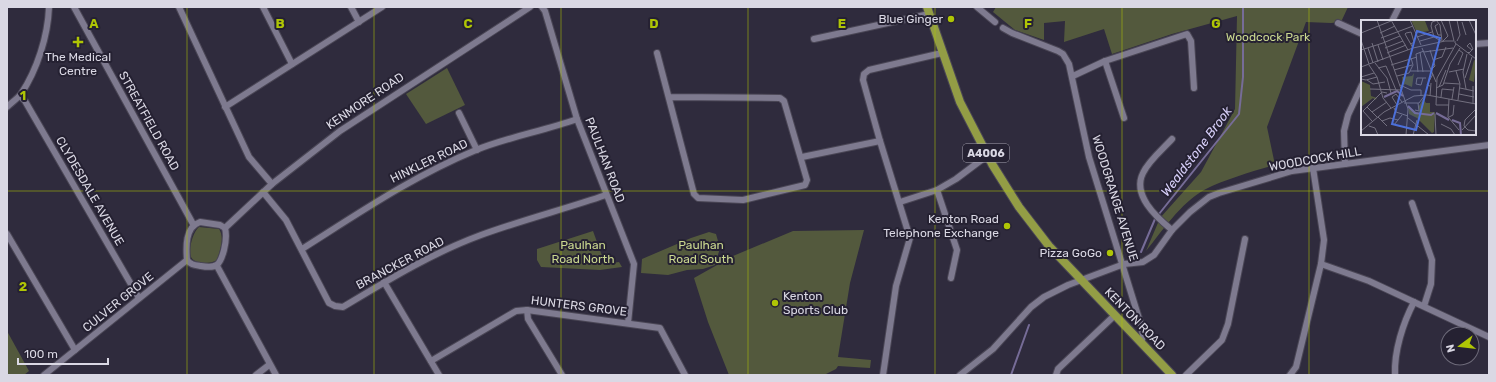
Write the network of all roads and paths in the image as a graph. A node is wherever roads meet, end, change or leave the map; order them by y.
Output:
1 (49, 7) edge
2 (74, 7) edge
3 (179, 7) edge
4 (263, 7) edge
5 (351, 7) edge
6 (382, 7) edge
7 (528, 7) edge
8 (542, 7) edge
9 (977, 7) edge
10 (1398, 7) edge
11 (928, 11) edge
12 (1392, 20) edge
13 (360, 22) junction
14 (995, 22) dead end
15 (1338, 23) dead end
16 (1004, 28) dead end
17 (1361, 34) edge
18 (814, 39) dead end
19 (1489, 43) edge
20 (1476, 44) edge
21 (657, 53) dead end
22 (942, 53) junction
23 (1105, 61) junction
24 (292, 64) junction
25 (1072, 76) junction
26 (1361, 87) edge
27 (1194, 88) dead end
28 (20, 96) junction
29 (669, 97) junction
30 (7, 107) edge
31 (225, 107) junction
32 (459, 113) dead end
33 (1124, 118) dead end
34 (577, 119) junction
35 (1172, 139) dead end
36 (880, 141) junction
37 (1489, 145) edge
38 (477, 150) junction
39 (988, 155) junction
40 (802, 158) junction
41 (1345, 164) junction
42 (1313, 168) junction
43 (272, 184) junction
44 (937, 190) junction
45 (263, 192) junction
46 (606, 195) junction
47 (900, 202) junction
48 (1412, 203) dead end
49 (193, 224) junction
50 (225, 228) junction
51 (1172, 230) junction
52 (7, 234) edge
53 (1245, 239) dead end
54 (302, 249) junction
55 (187, 260) junction
56 (1124, 264) junction
57 (1321, 264) junction
58 (217, 266) junction
59 (951, 278) dead end
60 (1080, 280) junction
61 (384, 282) junction
62 (139, 298) junction
63 (1414, 302) junction
64 (1424, 306) junction
65 (527, 310) junction
66 (1115, 315) junction
67 (628, 323) junction
68 (1489, 337) edge
69 (1141, 343) junction
70 (75, 350) junction
71 (431, 361) junction
72 (269, 365) junction
73 (44, 375) edge
74 (256, 375) edge
75 (276, 375) edge
76 (439, 375) edge
77 (562, 375) edge
78 (685, 375) edge
79 (883, 375) edge
80 (960, 375) edge
81 (1056, 375) edge
82 (1172, 375) edge
83 (1186, 375) edge
84 (1290, 375) edge
85 (1395, 375) edge

1 - 28 street
2 - 49 street, STREATFIELD ROAD
3 - 31 street
4 - 24 street
5 - 13 street
6 - 13 street
7 - 43 street, KENMORE ROAD
8 - 34 street, PAULHAN ROAD
9 - 14 street
10 - 12 street
11 - 18 street
11 - 22 main road, A4006
13 - 24 street
15 - 17 street
16 - 25 street, WOODGRANGE AVENUE
19 - 20 street
21 - 29 street
22 - 36 street
22 - 39 main road, A4006
23 - 25 street
23 - 27 street
23 - 33 street
24 - 31 street
25 - 56 street, WOODGRANGE AVENUE
26 - 41 street
28 - 30 street
28 - 62 street, CLYDESDALE AVENUE
29 - 40 street
29 - 40 street
31 - 43 street
32 - 38 street
34 - 38 street, HINKLER ROAD
34 - 46 street, PAULHAN ROAD
35 - 51 street
36 - 40 street
36 - 47 street
37 - 41 street, WOODCOCK HILL
38 - 54 street, HINKLER ROAD
39 - 44 street
39 - 60 main road, A4006
41 - 42 street, WOODCOCK HILL
42 - 51 street, WOODCOCK HILL
42 - 57 street
43 - 45 street, KENMORE ROAD
44 - 47 street
44 - 59 street
45 - 50 street, KENMORE ROAD
45 - 54 street, BRANCKER ROAD
46 - 61 street, BRANCKER ROAD
46 - 67 street, PAULHAN ROAD
47 - 79 street
48 - 64 street
49 - 50 street
49 - 55 street
50 - 58 street
51 - 56 street, WOODCOCK HILL
52 - 70 street
53 - 83 street
54 - 61 street, BRANCKER ROAD
55 - 58 street
55 - 62 street, CULVER GROVE
56 - 60 street, WOODCOCK HILL
56 - 69 street, WOODGRANGE AVENUE
57 - 63 street
57 - 84 street
58 - 72 street
60 - 66 main road, KENTON ROAD / A4006
60 - 80 street, WOODCOCK HILL
61 - 71 street
62 - 70 street, CULVER GROVE
63 - 64 street
63 - 85 street
64 - 68 street
65 - 67 street, HUNTERS GROVE
65 - 71 street, HUNTERS GROVE
65 - 77 street
66 - 69 main road, KENTON ROAD / A4006
66 - 81 street
67 - 78 street, HUNTERS GROVE
69 - 82 main road, KENTON ROAD / A4006
70 - 73 street, CULVER GROVE
71 - 76 street
72 - 74 street
72 - 75 street

